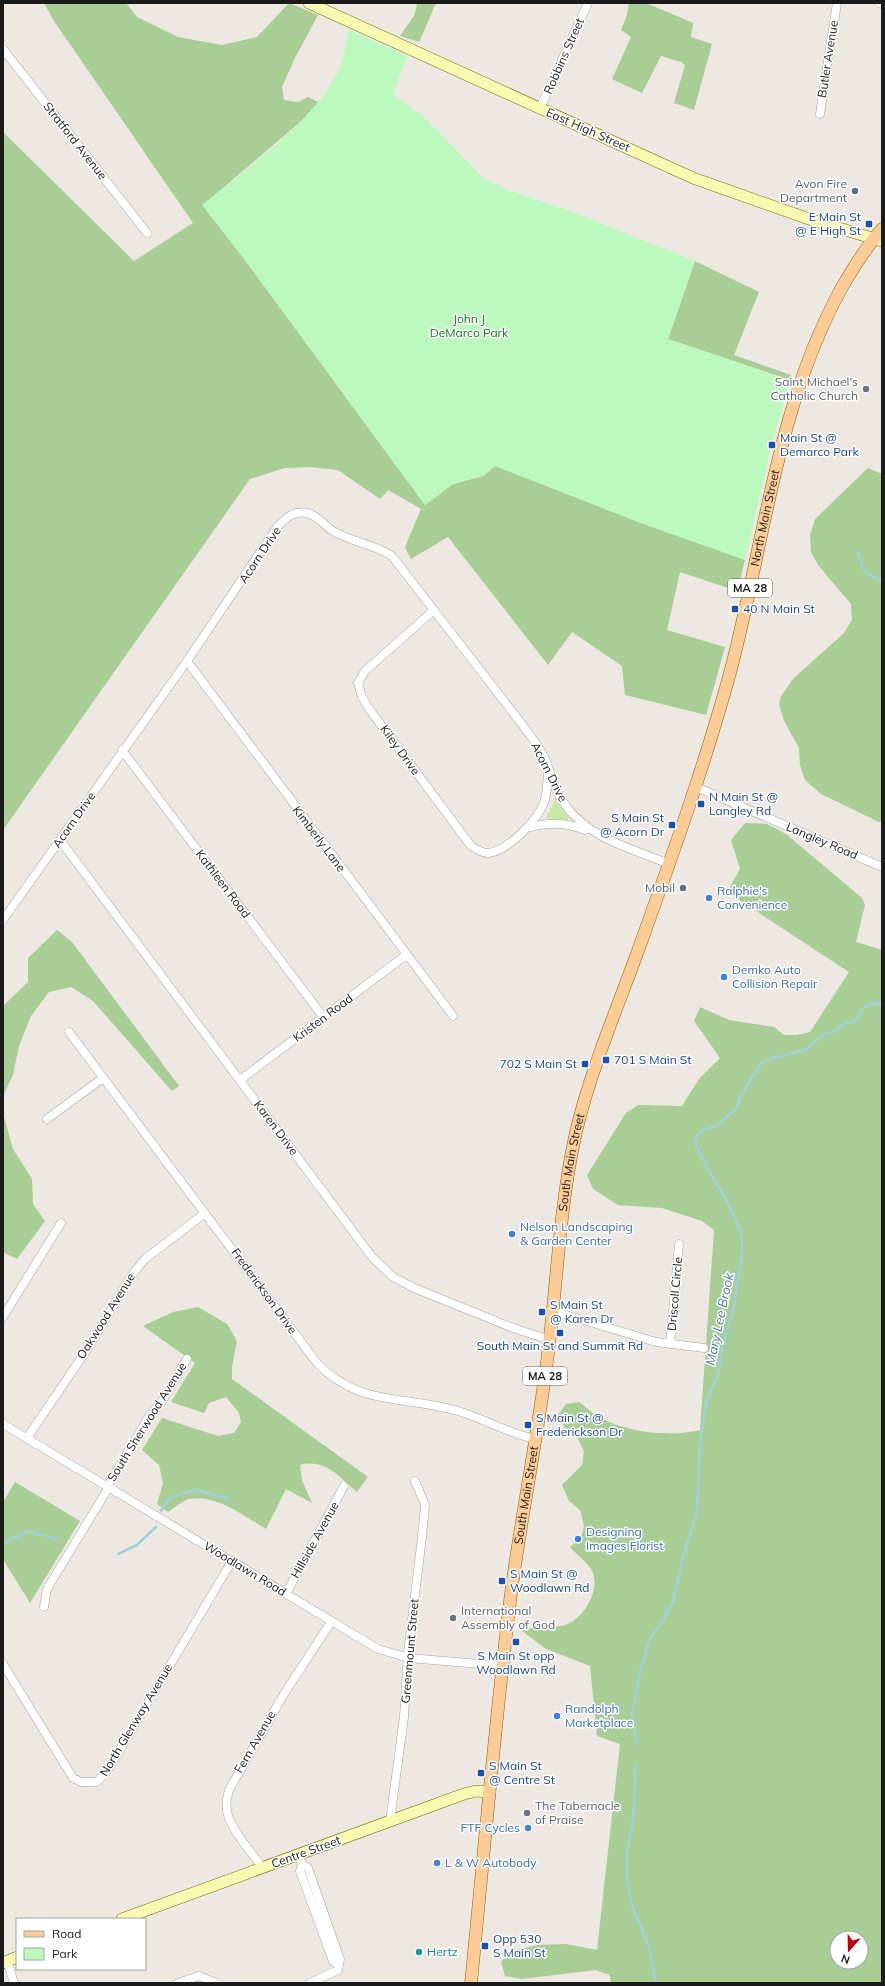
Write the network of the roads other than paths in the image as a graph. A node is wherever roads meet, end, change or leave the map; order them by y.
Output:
1 (309, 3) edge
2 (588, 3) edge
3 (837, 3) edge
4 (879, 3) edge
5 (882, 4) edge
6 (3, 49) edge
7 (540, 108) junction
8 (820, 114) dead end
9 (882, 229) edge
10 (147, 234) dead end
11 (878, 240) edge
12 (434, 610) junction
13 (187, 661) junction
14 (122, 750) junction
15 (548, 769) junction
16 (696, 787) junction
17 (527, 828) junction
18 (594, 833) junction
19 (60, 840) junction
20 (669, 864) junction
21 (882, 867) edge
22 (3, 920) edge
23 (406, 956) junction
24 (453, 1016) dead end
25 (324, 1018) junction
26 (69, 1032) dead end
27 (104, 1078) junction
28 (240, 1080) junction
29 (47, 1119) dead end
30 (205, 1213) junction
31 (61, 1224) dead end
32 (679, 1244) dead end
33 (553, 1311) junction
34 (3, 1317) edge
35 (550, 1340) junction
36 (670, 1344) junction
37 (704, 1348) dead end
38 (187, 1359) dead end
39 (3, 1424) edge
40 (27, 1438) junction
41 (536, 1439) junction
42 (415, 1481) dead end
43 (108, 1486) junction
44 (344, 1486) dead end
45 (232, 1561) junction
46 (286, 1594) junction
47 (44, 1607) dead end
48 (331, 1622) junction
49 (408, 1658) junction
50 (3, 1664) edge
51 (503, 1666) junction
52 (490, 1792) junction
53 (390, 1821) junction
54 (300, 1859) junction
55 (262, 1867) junction
56 (125, 1918) edge
57 (9, 1960) edge
58 (14, 1983) edge
59 (178, 1983) edge
60 (216, 1983) edge
61 (310, 1983) edge
62 (471, 1983) edge

1 - 7 main road, East High Street
2 - 7 street, Robbins Street
3 - 8 street, Butler Avenue
4 - 5 street
6 - 10 street, Stratford Avenue
7 - 11 main road, East High Street
9 - 11 main road, MA 28
11 - 16 main road, North Main Street / MA 28
12 - 13 street, Acorn Drive
12 - 15 street, Acorn Drive
12 - 17 street, Kiley Drive
13 - 14 street, Acorn Drive
13 - 23 street, Kimberly Lane
14 - 19 street, Acorn Drive
14 - 25 street, Kathleen Road
15 - 17 street, Kiley Drive
15 - 18 street, Acorn Drive
16 - 20 main road, South Main Street / MA 28
16 - 21 street, Langley Road
17 - 18 street, Kiley Drive
18 - 20 street, Acorn Drive
19 - 22 street, Acorn Drive
19 - 28 street, Karen Drive
20 - 33 main road, South Main Street / MA 28
23 - 24 street, Kimberly Lane
23 - 25 street, Kristen Road
25 - 28 street, Kristen Road
26 - 27 street, Frederickson Drive
27 - 29 street
27 - 30 street, Frederickson Drive
28 - 35 street, Karen Drive
30 - 40 street, Oakwood Avenue
30 - 41 street, Frederickson Drive
31 - 34 street
32 - 36 street, Driscoll Circle
33 - 35 main road, South Main Street / MA 28
33 - 36 street
35 - 41 main road, South Main Street / MA 28
36 - 37 street
38 - 43 street, South Sherwood Avenue
39 - 40 street, Woodlawn Road
40 - 43 street, Woodlawn Road
41 - 51 main road, South Main Street / MA 28
42 - 49 street, Greenmount Street
43 - 45 street, Woodlawn Road
43 - 47 street, South Sherwood Avenue
44 - 46 street, Hillside Avenue
45 - 46 street, Woodlawn Road
45 - 50 street, North Glenway Avenue
46 - 48 street, Woodlawn Road
48 - 49 street, Woodlawn Road
48 - 55 street, Fern Avenue
49 - 51 street, Woodlawn Road
49 - 53 street, Greenmount Street
51 - 52 main road, South Main Street / MA 28
52 - 53 main road, Centre Street
52 - 62 main road, South Main Street / MA 28
53 - 54 main road, Centre Street
54 - 55 main road, Centre Street
54 - 61 street
55 - 56 main road, Centre Street
57 - 58 street
59 - 60 street

